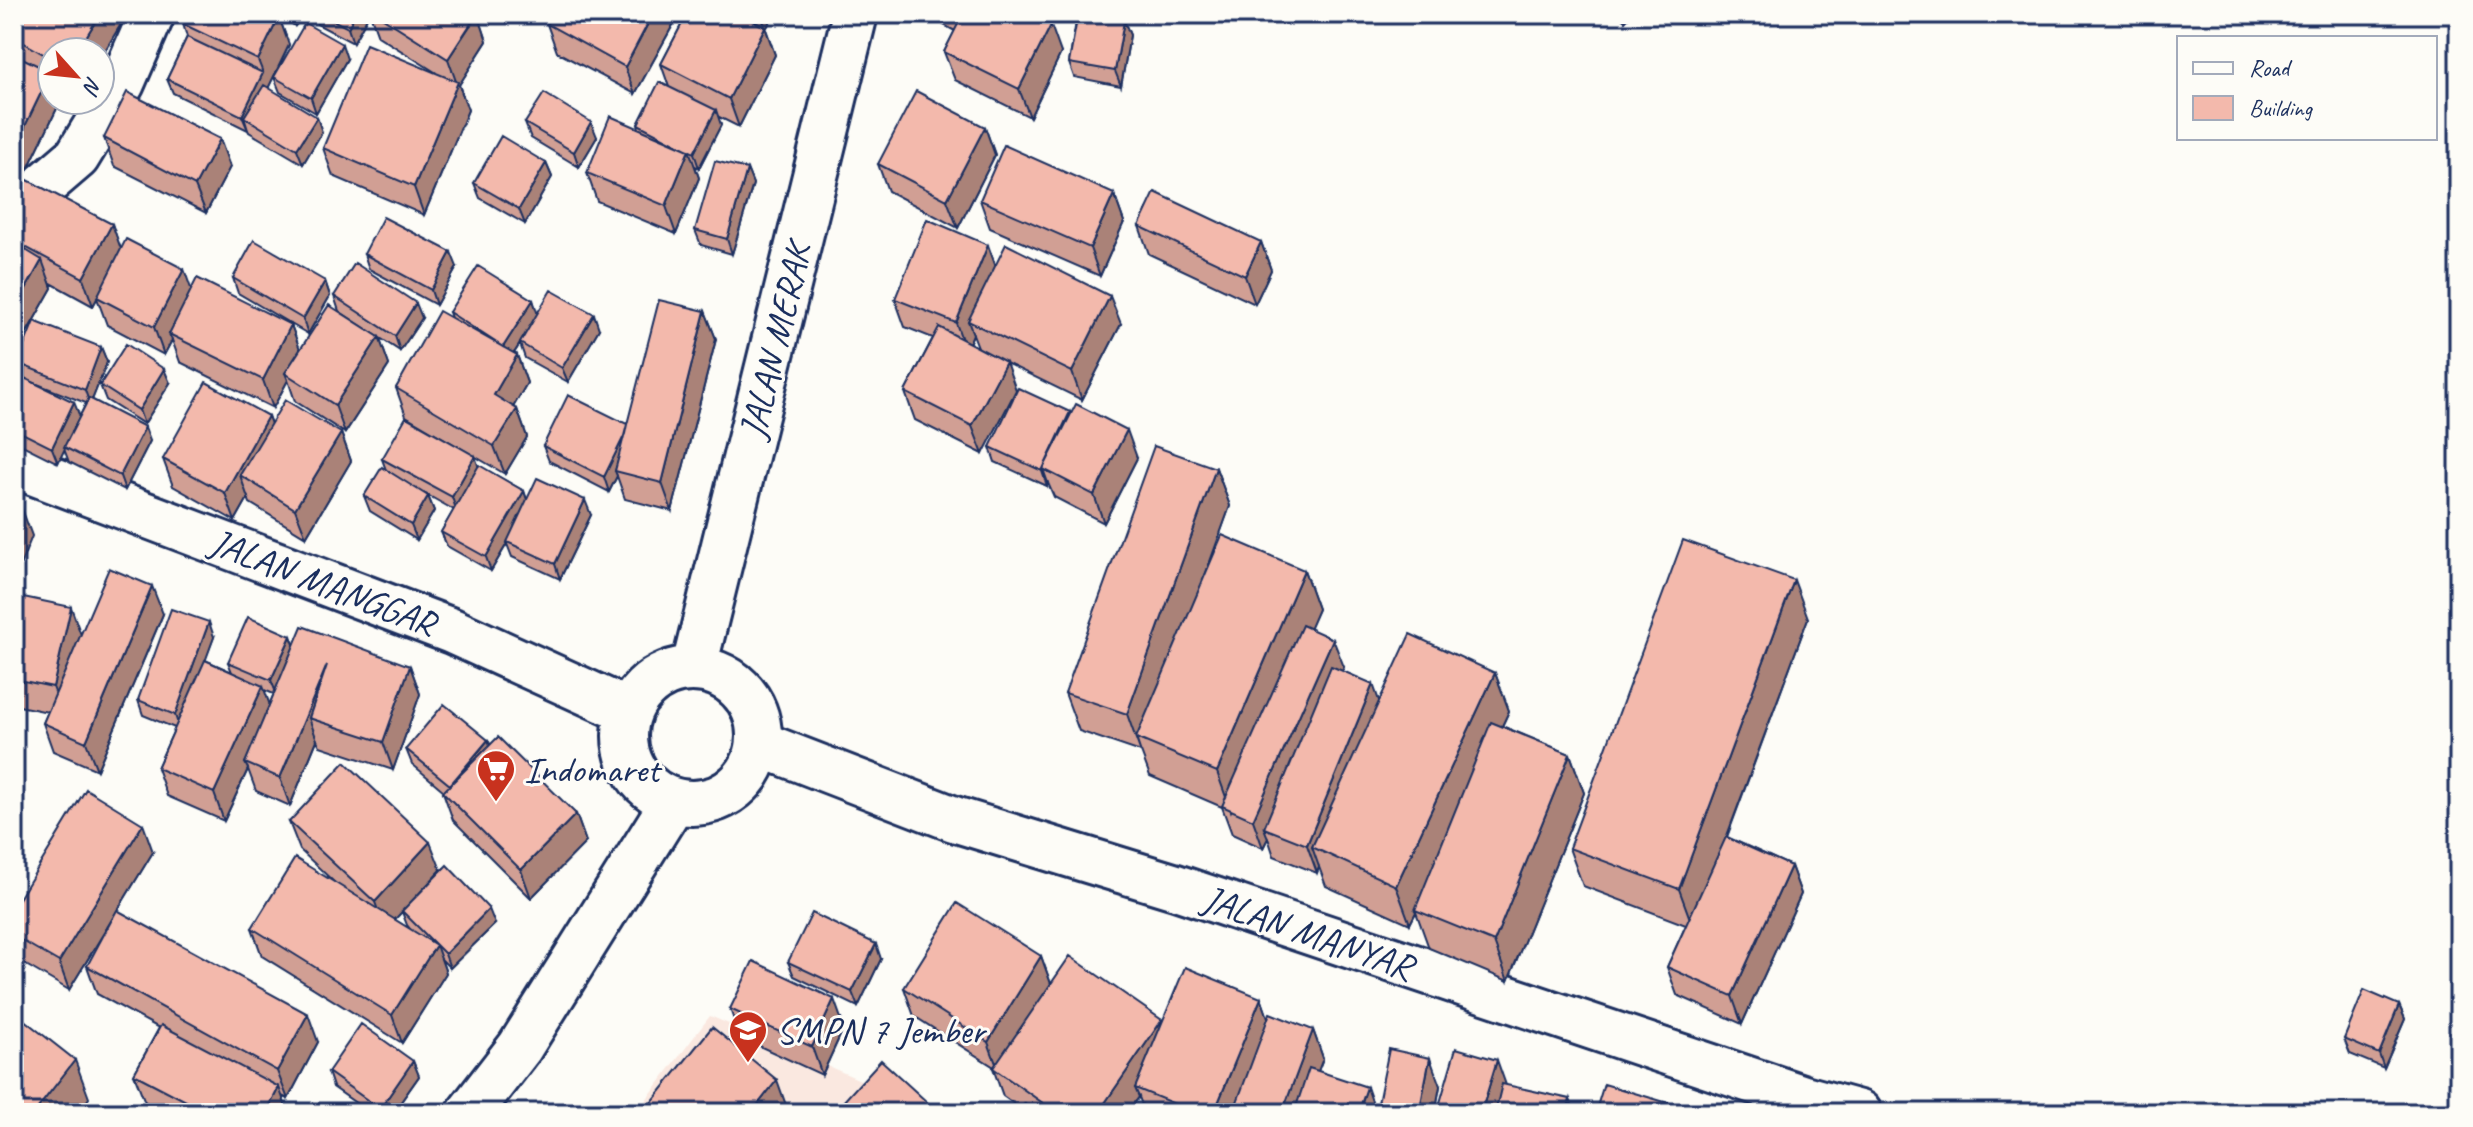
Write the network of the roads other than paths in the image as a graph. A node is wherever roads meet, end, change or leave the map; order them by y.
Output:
1 (152, 14) edge
2 (855, 14) edge
3 (14, 211) edge
4 (14, 465) edge
5 (694, 667) junction
6 (628, 711) junction
7 (760, 744) junction
8 (673, 802) junction
9 (469, 1113) edge
10 (1859, 1113) edge

1 - 3 main road
2 - 5 main road, JALAN MERAK
4 - 6 main road, JALAN MANGGAR
5 - 6 main road
5 - 7 main road
6 - 8 main road
7 - 8 main road
7 - 10 main road, JALAN MANYAR
8 - 9 main road

